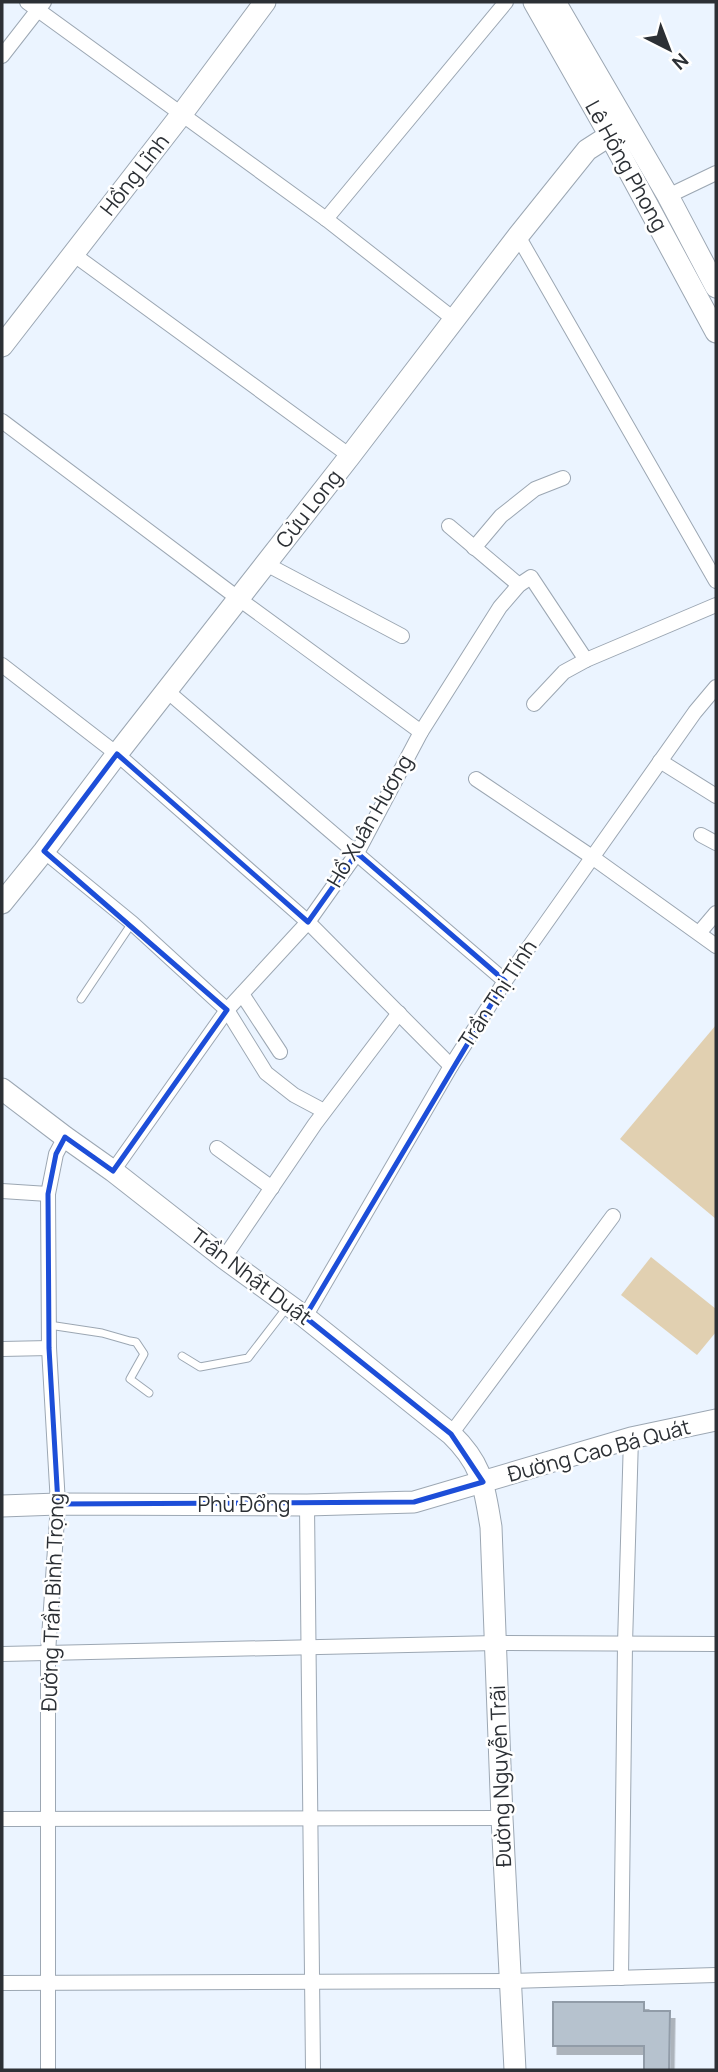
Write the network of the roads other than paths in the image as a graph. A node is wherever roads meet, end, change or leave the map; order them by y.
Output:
1 (265, 2) edge
2 (506, 2) edge
3 (534, 2) edge
4 (555, 2) edge
5 (36, 5) edge
6 (2, 56) edge
7 (181, 115) junction
8 (618, 129) junction
9 (716, 173) edge
10 (668, 196) junction
11 (326, 219) junction
12 (518, 236) junction
13 (73, 254) junction
14 (713, 273) edge
15 (455, 320) junction
16 (716, 332) edge
17 (2, 346) edge
18 (2, 421) edge
19 (350, 456) junction
20 (563, 478) dead end
21 (449, 527) dead end
22 (474, 548) junction
23 (266, 564) junction
24 (716, 581) edge
25 (519, 585) junction
26 (239, 599) junction
27 (716, 605) edge
28 (402, 636) dead end
29 (586, 660) junction
30 (2, 665) edge
31 (716, 687) edge
32 (167, 691) junction
33 (534, 704) dead end
34 (421, 732) junction
35 (117, 754) junction
36 (660, 761) junction
37 (476, 779) dead end
38 (716, 795) edge
39 (701, 835) dead end
40 (716, 843) edge
41 (44, 850) junction
42 (357, 853) junction
43 (592, 857) junction
44 (2, 903) edge
45 (716, 913) edge
46 (308, 922) junction
47 (132, 923) junction
48 (699, 933) junction
49 (716, 946) edge
50 (505, 981) junction
51 (242, 993) junction
52 (82, 999) dead end
53 (227, 1010) junction
54 (399, 1013) junction
55 (280, 1052) dead end
56 (451, 1066) junction
57 (2, 1089) edge
58 (324, 1111) junction
59 (65, 1137) junction
60 (217, 1148) dead end
61 (113, 1171) junction
62 (272, 1188) junction
63 (2, 1191) edge
64 (48, 1194) junction
65 (613, 1216) dead end
66 (224, 1258) junction
67 (297, 1311) junction
68 (48, 1325) junction
69 (48, 1348) junction
70 (2, 1349) edge
71 (182, 1356) dead end
72 (149, 1393) dead end
73 (716, 1420) edge
74 (451, 1434) junction
75 (631, 1438) junction
76 (483, 1482) junction
77 (58, 1504) junction
78 (307, 1505) junction
79 (2, 1506) edge
80 (496, 1643) junction
81 (625, 1644) junction
82 (716, 1644) edge
83 (309, 1646) junction
84 (48, 1653) junction
85 (2, 1654) edge
86 (502, 1818) junction
87 (2, 1819) edge
88 (48, 1819) junction
89 (310, 1819) junction
90 (716, 1975) edge
91 (621, 1978) junction
92 (511, 1981) junction
93 (312, 1982) junction
94 (2, 1983) edge
95 (48, 1983) junction
96 (48, 2070) edge
97 (313, 2070) edge
98 (515, 2070) edge

1 - 7 street, Hồng Lĩnh
2 - 11 street
3 - 8 street, Lê Hồng Phong
4 - 8 street, Lê Hồng Phong
5 - 6 street
5 - 7 street
7 - 11 street
7 - 13 street, Hồng Lĩnh
8 - 10 street, Lê Hồng Phong
8 - 12 street, Cửu Long
8 - 16 street, Lê Hồng Phong
9 - 10 street
10 - 14 street, Lê Hồng Phong
11 - 15 street
12 - 15 street, Cửu Long
12 - 24 street
13 - 17 street, Hồng Lĩnh
13 - 19 street
15 - 19 street, Cửu Long
18 - 26 street
19 - 23 street, Cửu Long
20 - 22 street
21 - 22 street
22 - 25 street
23 - 26 street, Cửu Long
23 - 28 street
25 - 29 street
25 - 34 street, Hồ Xuân Hương
26 - 32 street, Cửu Long
26 - 34 street
27 - 29 street
29 - 33 street
30 - 35 street
31 - 36 street, Trần Thị Tính
32 - 35 street, Cửu Long
32 - 42 street
34 - 42 street, Hồ Xuân Hương
35 - 41 street, Cửu Long
35 - 46 street
36 - 38 street
36 - 43 street, Trần Thị Tính
37 - 43 street
39 - 40 street
41 - 44 street, Cửu Long
41 - 47 street
42 - 46 street, Hồ Xuân Hương
42 - 50 street
43 - 48 street
43 - 50 street, Trần Thị Tính
45 - 48 street
46 - 51 street, Hồ Xuân Hương
46 - 54 street
47 - 52 lane
47 - 53 street
48 - 49 street
50 - 56 street, Trần Thị Tính
51 - 53 street, Hồ Xuân Hương
51 - 55 street
53 - 58 street
53 - 61 street, Hồ Xuân Hương
54 - 56 street
54 - 58 street
56 - 67 street, Trần Thị Tính
57 - 59 street, Trần Nhật Duật
58 - 62 street
59 - 61 street, Trần Nhật Duật
59 - 64 street, Đường Trần Bình Trọng
60 - 62 street
61 - 66 street, Trần Nhật Duật
62 - 66 street
63 - 64 street
64 - 68 street, Đường Trần Bình Trọng
65 - 74 street
66 - 67 street, Trần Nhật Duật
67 - 71 lane
67 - 74 street, Trần Nhật Duật
68 - 69 street, Đường Trần Bình Trọng
68 - 72 lane
69 - 70 street
69 - 77 street, Đường Trần Bình Trọng
73 - 75 street, Đường Cao Bá Quát
74 - 76 street, Trần Nhật Duật
75 - 76 street, Đường Cao Bá Quát
75 - 81 street
76 - 78 street, Phù Đổng
76 - 80 street, Đường Nguyễn Trãi
77 - 78 street, Phù Đổng
77 - 79 street, Phù Đổng
77 - 84 street, Đường Trần Bình Trọng
78 - 83 street
80 - 81 street
80 - 83 street
80 - 86 street, Đường Nguyễn Trãi
81 - 82 street
81 - 91 street
83 - 84 street
83 - 89 street
84 - 85 street
84 - 88 street, Đường Trần Bình Trọng
86 - 89 street
86 - 92 street, Đường Nguyễn Trãi
87 - 88 street
88 - 89 street
88 - 95 street, Đường Trần Bình Trọng
89 - 93 street
90 - 91 street
91 - 92 street
92 - 93 street
92 - 98 street, Đường Nguyễn Trãi
93 - 95 street
93 - 97 street
94 - 95 street
95 - 96 street, Đường Trần Bình Trọng

